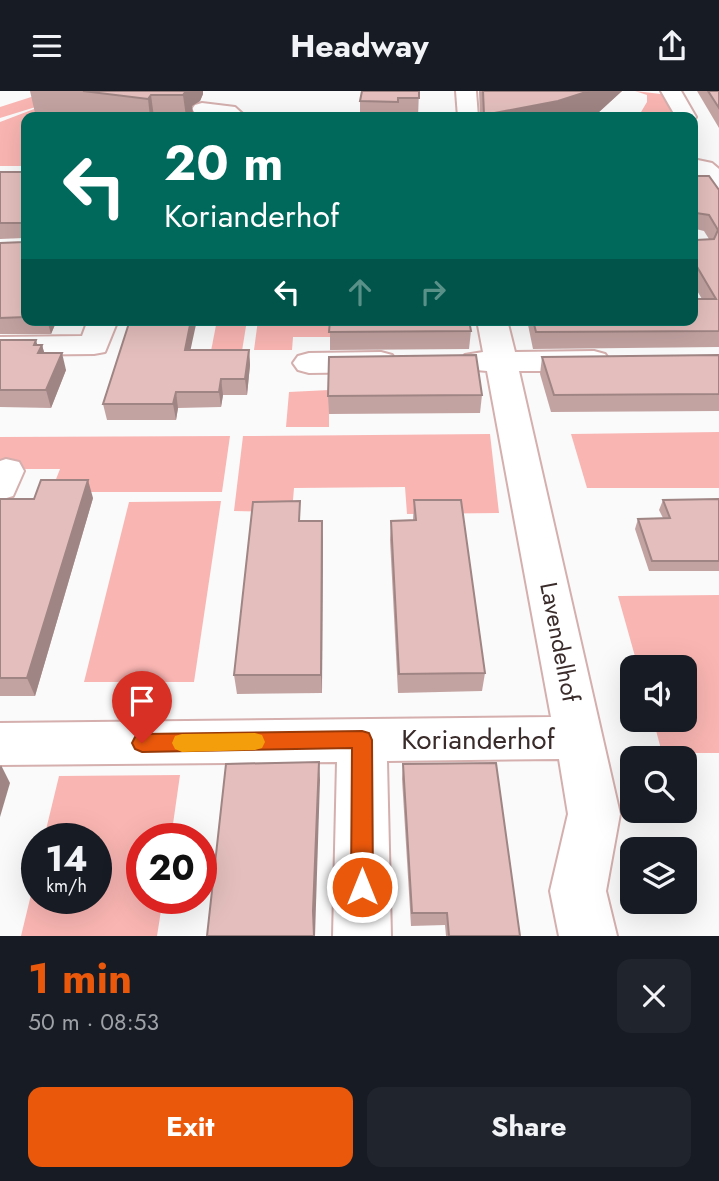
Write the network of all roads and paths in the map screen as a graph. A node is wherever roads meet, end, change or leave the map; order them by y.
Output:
1 (466, 91) edge
2 (671, 91) edge
3 (202, 109) dead end
4 (229, 112) edge
5 (468, 112) edge
6 (683, 112) edge
7 (101, 326) edge
8 (493, 326) edge
9 (0, 346) edge
10 (623, 361) edge
11 (405, 362) edge
12 (446, 362) edge
13 (309, 363) dead end
14 (503, 376) junction
15 (579, 738) junction
16 (362, 740) junction
17 (0, 744) edge
18 (362, 936) edge
19 (588, 936) edge

1 - 5 street
2 - 6 street
3 - 4 street
7 - 9 street
8 - 14 street, Lavendelhof
10 - 14 street
11 - 13 street
12 - 14 street
14 - 15 street, Lavendelhof
15 - 16 street, Korianderhof
15 - 19 street, Lavendelhof
16 - 17 street, Korianderhof
16 - 18 street

